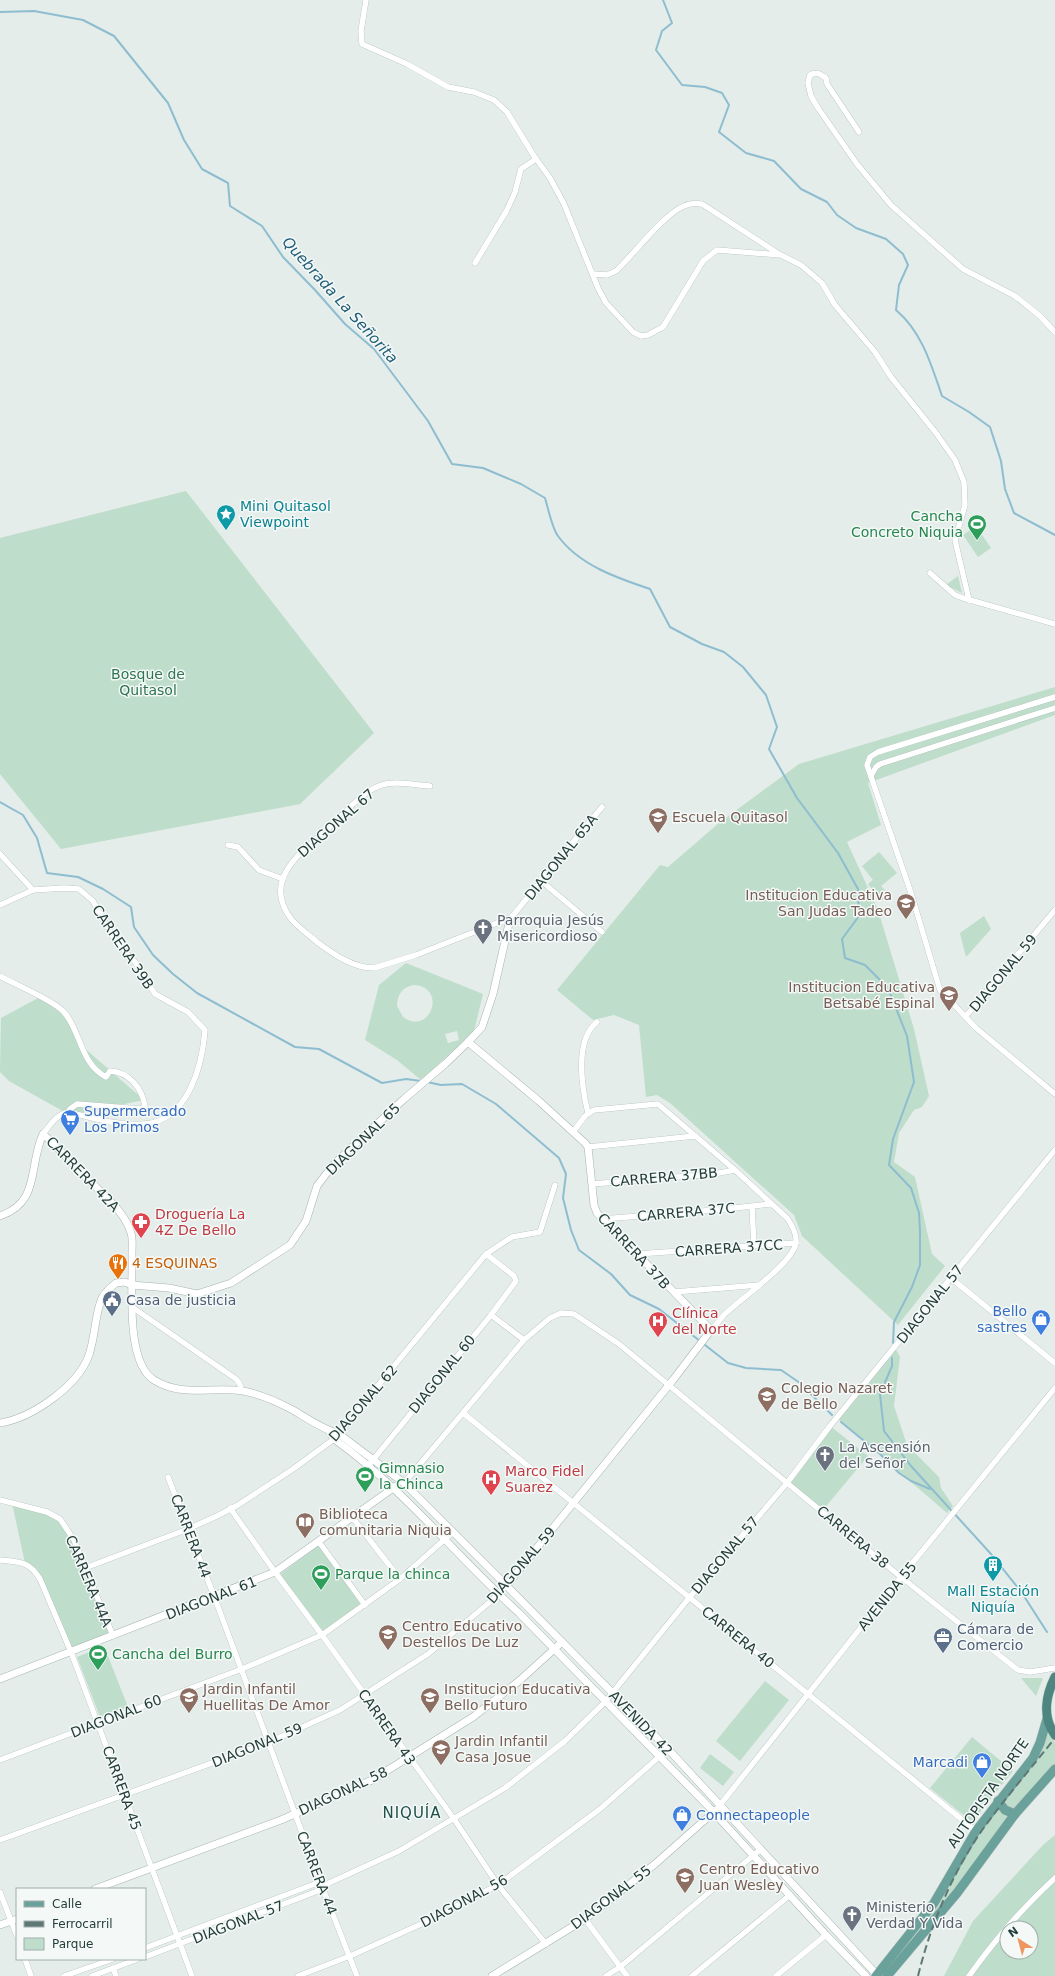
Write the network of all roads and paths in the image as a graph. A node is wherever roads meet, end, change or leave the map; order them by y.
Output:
1 (366, 0) edge
2 (859, 132) dead end
3 (536, 159) junction
4 (781, 255) junction
5 (474, 263) dead end
6 (593, 274) junction
7 (1055, 332) edge
8 (930, 573) dead end
9 (969, 600) junction
10 (1055, 624) edge
11 (1055, 697) edge
12 (1055, 708) edge
13 (871, 776) junction
14 (430, 786) dead end
15 (602, 807) dead end
16 (228, 846) dead end
17 (0, 854) edge
18 (283, 879) junction
19 (540, 880) junction
20 (33, 890) junction
21 (0, 905) edge
22 (1055, 910) edge
23 (510, 920) junction
24 (602, 932) dead end
25 (0, 976) edge
26 (966, 1016) junction
27 (596, 1022) dead end
28 (468, 1042) junction
29 (1055, 1094) edge
30 (68, 1112) junction
31 (588, 1113) junction
32 (573, 1132) junction
33 (43, 1134) junction
34 (695, 1136) junction
35 (588, 1147) junction
36 (1055, 1150) edge
37 (735, 1170) junction
38 (592, 1184) junction
39 (555, 1185) dead end
40 (770, 1204) junction
41 (752, 1206) junction
42 (0, 1216) edge
43 (602, 1219) junction
44 (796, 1244) junction
45 (754, 1246) junction
46 (486, 1254) junction
47 (637, 1254) junction
48 (951, 1278) junction
49 (132, 1284) junction
50 (760, 1284) junction
51 (674, 1292) junction
52 (132, 1307) junction
53 (490, 1315) junction
54 (711, 1330) junction
55 (524, 1340) junction
56 (1055, 1363) edge
57 (668, 1386) junction
58 (1055, 1388) edge
59 (241, 1391) junction
60 (463, 1413) junction
61 (0, 1423) edge
62 (336, 1437) junction
63 (370, 1463) junction
64 (168, 1477) dead end
65 (404, 1483) junction
66 (787, 1483) junction
67 (394, 1488) junction
68 (0, 1500) edge
69 (573, 1503) junction
70 (230, 1508) junction
71 (352, 1517) junction
72 (188, 1529) junction
73 (453, 1532) junction
74 (446, 1540) junction
75 (319, 1542) junction
76 (0, 1560) edge
77 (85, 1568) junction
78 (274, 1572) junction
79 (901, 1577) junction
80 (400, 1580) junction
81 (506, 1586) junction
82 (498, 1594) junction
83 (214, 1596) junction
84 (689, 1598) junction
85 (365, 1605) junction
86 (113, 1636) junction
87 (322, 1636) junction
88 (562, 1642) junction
89 (554, 1649) junction
90 (71, 1652) junction
91 (1055, 1668) edge
92 (242, 1669) junction
93 (1055, 1677) edge
94 (0, 1679) edge
95 (613, 1694) junction
96 (808, 1694) junction
97 (365, 1696) junction
98 (605, 1702) junction
99 (1048, 1719) junction
100 (98, 1723) junction
101 (1055, 1735) edge
102 (268, 1743) junction
103 (668, 1749) junction
104 (660, 1756) junction
105 (409, 1758) junction
106 (0, 1760) edge
107 (1055, 1769) edge
108 (126, 1795) junction
109 (998, 1801) junction
110 (720, 1805) junction
111 (714, 1812) junction
112 (294, 1814) junction
113 (1016, 1814) junction
114 (454, 1819) junction
115 (976, 1831) junction
116 (0, 1840) edge
117 (761, 1849) junction
118 (754, 1855) junction
119 (151, 1868) junction
120 (1055, 1878) edge
121 (320, 1882) junction
122 (329, 1883) junction
123 (498, 1885) junction
124 (98, 1888) edge
125 (322, 1889) junction
126 (0, 1892) edge
127 (790, 1895) junction
128 (586, 1919) junction
129 (14, 1920) edge
130 (0, 1925) edge
131 (16, 1931) edge
132 (826, 1935) junction
133 (176, 1937) junction
134 (179, 1944) junction
135 (546, 1944) junction
136 (146, 1948) edge
137 (350, 1956) junction
138 (146, 1957) edge
139 (25, 1960) edge
140 (110, 1960) edge
141 (135, 1960) edge
142 (620, 1967) junction
143 (113, 1968) junction
144 (31, 1976) edge
145 (64, 1976) edge
146 (92, 1976) edge
147 (116, 1976) edge
148 (192, 1976) edge
149 (298, 1976) edge
150 (357, 1976) edge
151 (492, 1976) edge
152 (606, 1976) edge
153 (627, 1976) edge
154 (692, 1976) edge
155 (776, 1976) edge
156 (866, 1976) edge
157 (876, 1976) edge
158 (888, 1976) edge
159 (969, 1976) edge

1 - 3 street
2 - 7 street
3 - 5 street
3 - 6 street
4 - 6 street
4 - 6 street
4 - 9 street
8 - 9 street
9 - 10 street
11 - 13 street
12 - 13 street
13 - 26 street
14 - 18 street, DIAGONAL 67
15 - 19 street, DIAGONAL 65A
16 - 18 street
17 - 20 street
18 - 23 street
19 - 23 street, DIAGONAL 65A
19 - 24 street
20 - 21 street
20 - 30 street, CARRERA 39B
22 - 26 street, DIAGONAL 59
23 - 28 street, DIAGONAL 65
25 - 30 street
26 - 29 street
27 - 31 street
28 - 32 street
28 - 49 street, DIAGONAL 65
30 - 33 street
31 - 32 street
31 - 34 street, CARRERA 37BB
32 - 35 street
33 - 42 street
33 - 49 street, CARRERA 42A
34 - 35 street
34 - 37 street, CARRERA 37BB
35 - 38 street, CARRERA 37B
36 - 48 street, DIAGONAL 57
37 - 38 street, CARRERA 37BB
37 - 40 street, CARRERA 37BB
38 - 43 street, CARRERA 37B
39 - 46 street, DIAGONAL 62
40 - 41 street, CARRERA 37C
40 - 44 street, CARRERA 37BB
41 - 43 street, CARRERA 37C
41 - 45 street
43 - 47 street, CARRERA 37B
44 - 45 street, CARRERA 37CC
44 - 50 street, DIAGONAL 59
45 - 47 street, CARRERA 37CC
46 - 53 street, DIAGONAL 60
46 - 62 street, DIAGONAL 62
47 - 51 street, CARRERA 37B
48 - 56 street
48 - 66 street, DIAGONAL 57
49 - 52 street, CARRERA 42A
49 - 61 street, DIAGONAL 65
50 - 51 street
50 - 54 street, DIAGONAL 59
51 - 54 street, CARRERA 37B
52 - 59 street
52 - 59 street, CARRERA 42A
53 - 55 street
53 - 63 street, DIAGONAL 60
54 - 57 street, DIAGONAL 59
55 - 57 street, CARRERA 38
55 - 60 street
57 - 66 street, CARRERA 38
57 - 69 street, DIAGONAL 59
58 - 79 street, AVENIDA 55
59 - 62 street, CARRERA 42A
60 - 65 street
60 - 69 street, CARRERA 40
62 - 63 street, AVENIDA 42
62 - 70 street, DIAGONAL 62
63 - 65 street, AVENIDA 42
63 - 67 street, AVENIDA 42
64 - 72 street, CARRERA 44
65 - 67 street, DIAGONAL 61
65 - 73 street, AVENIDA 42
66 - 79 street, CARRERA 38
66 - 84 street, DIAGONAL 57
67 - 71 street, DIAGONAL 61
67 - 74 street, AVENIDA 42
68 - 77 street, CARRERA 44A
69 - 81 street, DIAGONAL 59
69 - 84 street, CARRERA 40
70 - 72 street, DIAGONAL 62
70 - 78 street, CARRERA 43
71 - 75 street, DIAGONAL 61
71 - 80 street
72 - 77 street, DIAGONAL 62
72 - 83 street, CARRERA 44
73 - 74 street, DIAGONAL 60
73 - 81 street, AVENIDA 42
74 - 80 street, DIAGONAL 60
74 - 82 street, AVENIDA 42
75 - 78 street, DIAGONAL 61
75 - 85 street
76 - 90 street, CARRERA 45
77 - 86 street, CARRERA 44A
78 - 83 street, DIAGONAL 61
78 - 87 street, CARRERA 43
79 - 91 street, CARRERA 38
79 - 96 street, AVENIDA 55
80 - 85 street, DIAGONAL 60
81 - 82 street, DIAGONAL 59
81 - 88 street, AVENIDA 42
82 - 89 street, AVENIDA 42
82 - 97 street, DIAGONAL 59
83 - 86 street, DIAGONAL 61
83 - 92 street, CARRERA 44
84 - 95 street, DIAGONAL 57
84 - 96 street, CARRERA 40
85 - 87 street, DIAGONAL 60
86 - 90 street, DIAGONAL 61
87 - 92 street, DIAGONAL 60
87 - 97 street, CARRERA 43
88 - 89 street, DIAGONAL 58
88 - 95 street, AVENIDA 42
89 - 98 street, AVENIDA 42
89 - 105 street, DIAGONAL 58
90 - 94 street, DIAGONAL 61
90 - 100 street, CARRERA 45
92 - 100 street, DIAGONAL 60
92 - 102 street, CARRERA 44
93 - 99 highway
95 - 98 street, DIAGONAL 57
95 - 103 street, AVENIDA 42
96 - 110 street, AVENIDA 55
96 - 115 street, CARRERA 40
97 - 102 street, DIAGONAL 59
97 - 105 street, CARRERA 43
98 - 104 street, AVENIDA 42
98 - 114 street, DIAGONAL 57
99 - 101 highway
99 - 109 main road, AUTOPISTA NORTE
100 - 106 street, DIAGONAL 60
100 - 108 street, CARRERA 45
102 - 108 street, DIAGONAL 59
102 - 112 street, CARRERA 44
103 - 104 street, DIAGONAL 56
103 - 110 street, AVENIDA 42
104 - 111 street, AVENIDA 42
104 - 123 street, DIAGONAL 56
105 - 112 street, DIAGONAL 58
105 - 114 street, CARRERA 43
107 - 113 main road
108 - 116 street, DIAGONAL 59
108 - 119 street, CARRERA 45
109 - 113 main road
109 - 115 main road, AUTOPISTA NORTE
110 - 111 street, DIAGONAL 55
110 - 117 street, AVENIDA 42
111 - 118 street, AVENIDA 42
111 - 128 street, DIAGONAL 55
112 - 119 street, DIAGONAL 58
112 - 121 street, CARRERA 44
113 - 158 main road
114 - 122 street, DIAGONAL 57
114 - 123 street, CARRERA 43
115 - 157 main road, AUTOPISTA NORTE
117 - 118 street
117 - 157 street, AVENIDA 42
118 - 127 street, AVENIDA 42
118 - 142 street
119 - 124 street, DIAGONAL 58
119 - 133 street, CARRERA 45
120 - 159 street
121 - 122 street, DIAGONAL 57
121 - 125 street, CARRERA 44
121 - 133 street, DIAGONAL 57
122 - 125 street, DIAGONAL 57
123 - 135 street, CARRERA 43
123 - 137 street, DIAGONAL 56
125 - 134 street, DIAGONAL 57
125 - 137 street, CARRERA 44
126 - 129 street
127 - 132 street, AVENIDA 42
127 - 154 street
128 - 135 street, DIAGONAL 55
128 - 142 street
129 - 130 street
129 - 131 street
132 - 155 street
132 - 156 street, AVENIDA 42
133 - 134 street, CARRERA 45
133 - 136 street, DIAGONAL 57
134 - 138 street, DIAGONAL 57
134 - 148 street, CARRERA 45
135 - 151 street, DIAGONAL 55
137 - 149 street, DIAGONAL 56
137 - 150 street, CARRERA 44
139 - 144 street
140 - 145 street
141 - 143 street
142 - 152 street
142 - 153 street
143 - 146 street
143 - 147 street

